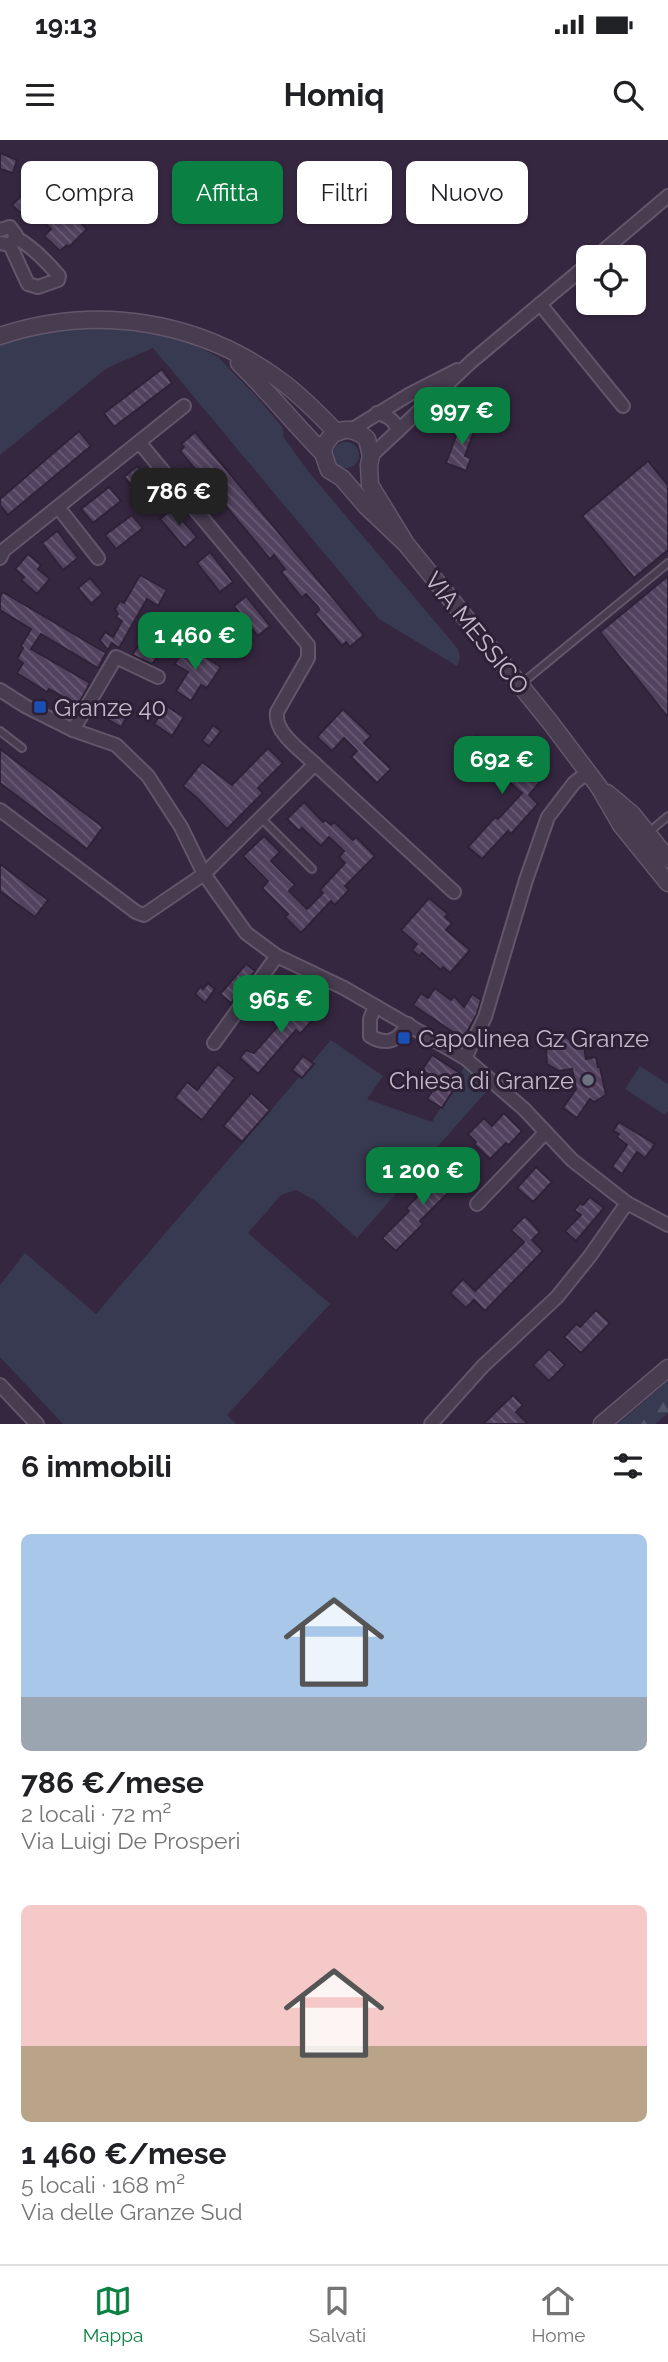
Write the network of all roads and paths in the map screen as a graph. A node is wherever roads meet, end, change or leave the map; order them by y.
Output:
1 (668, 196) edge
2 (1, 226) edge
3 (8, 242) edge
4 (610, 245) edge
5 (576, 274) edge
6 (540, 304) junction
7 (0, 336) edge
8 (222, 347) junction
9 (472, 361) junction
10 (184, 406) dead end
11 (623, 406) dead end
12 (377, 413) junction
13 (344, 431) junction
14 (397, 431) junction
15 (139, 442) junction
16 (323, 453) junction
17 (370, 461) junction
18 (342, 478) junction
19 (58, 507) junction
20 (406, 544) junction
21 (0, 558) edge
22 (98, 558) dead end
23 (668, 563) edge
24 (158, 677) dead end
25 (519, 685) junction
26 (0, 690) edge
27 (74, 730) junction
28 (0, 731) edge
29 (22, 748) dead end
30 (315, 764) junction
31 (588, 772) junction
32 (600, 787) junction
33 (0, 810) edge
34 (668, 816) edge
35 (261, 818) junction
36 (648, 833) junction
37 (668, 859) edge
38 (312, 869) dead end
39 (204, 874) junction
40 (668, 883) edge
41 (454, 892) dead end
42 (277, 956) junction
43 (375, 1006) junction
44 (408, 1024) junction
45 (214, 1043) dead end
46 (465, 1058) junction
47 (545, 1133) junction
48 (627, 1203) junction
49 (477, 1204) dead end
50 (668, 1225) edge
51 (668, 1368) edge
52 (0, 1385) edge
53 (37, 1424) edge
54 (431, 1424) edge
55 (602, 1424) edge

1 - 4 street
2 - 3 street
5 - 6 street
6 - 9 street
6 - 11 street
7 - 8 street, VIA MESSICO
8 - 13 street, VIA MESSICO
8 - 16 street, VIA MESSICO
9 - 12 street
9 - 14 street
10 - 15 street
12 - 13 street
12 - 14 street
13 - 16 street
13 - 17 street, VIA MESSICO
14 - 17 street
15 - 19 street
15 - 30 street
16 - 18 street, VIA MESSICO
17 - 18 street
17 - 20 street, VIA MESSICO
18 - 20 street, VIA MESSICO
19 - 21 street
19 - 22 street
20 - 25 street, VIA MESSICO
23 - 25 lane
24 - 27 street
25 - 31 street, VIA MESSICO
26 - 27 street
27 - 39 street
28 - 29 lane
30 - 35 street
30 - 41 street
31 - 32 street, VIA MESSICO
31 - 46 street
32 - 36 street, VIA MESSICO
32 - 40 street, VIA MESSICO
33 - 39 street
34 - 36 lane
35 - 38 lane
35 - 39 street
36 - 37 street, VIA MESSICO
39 - 42 street
42 - 43 street
42 - 45 street
43 - 44 street
43 - 44 street
44 - 46 street
46 - 47 street
47 - 48 street
47 - 49 street
48 - 50 street
48 - 54 street
51 - 55 street
52 - 53 street

